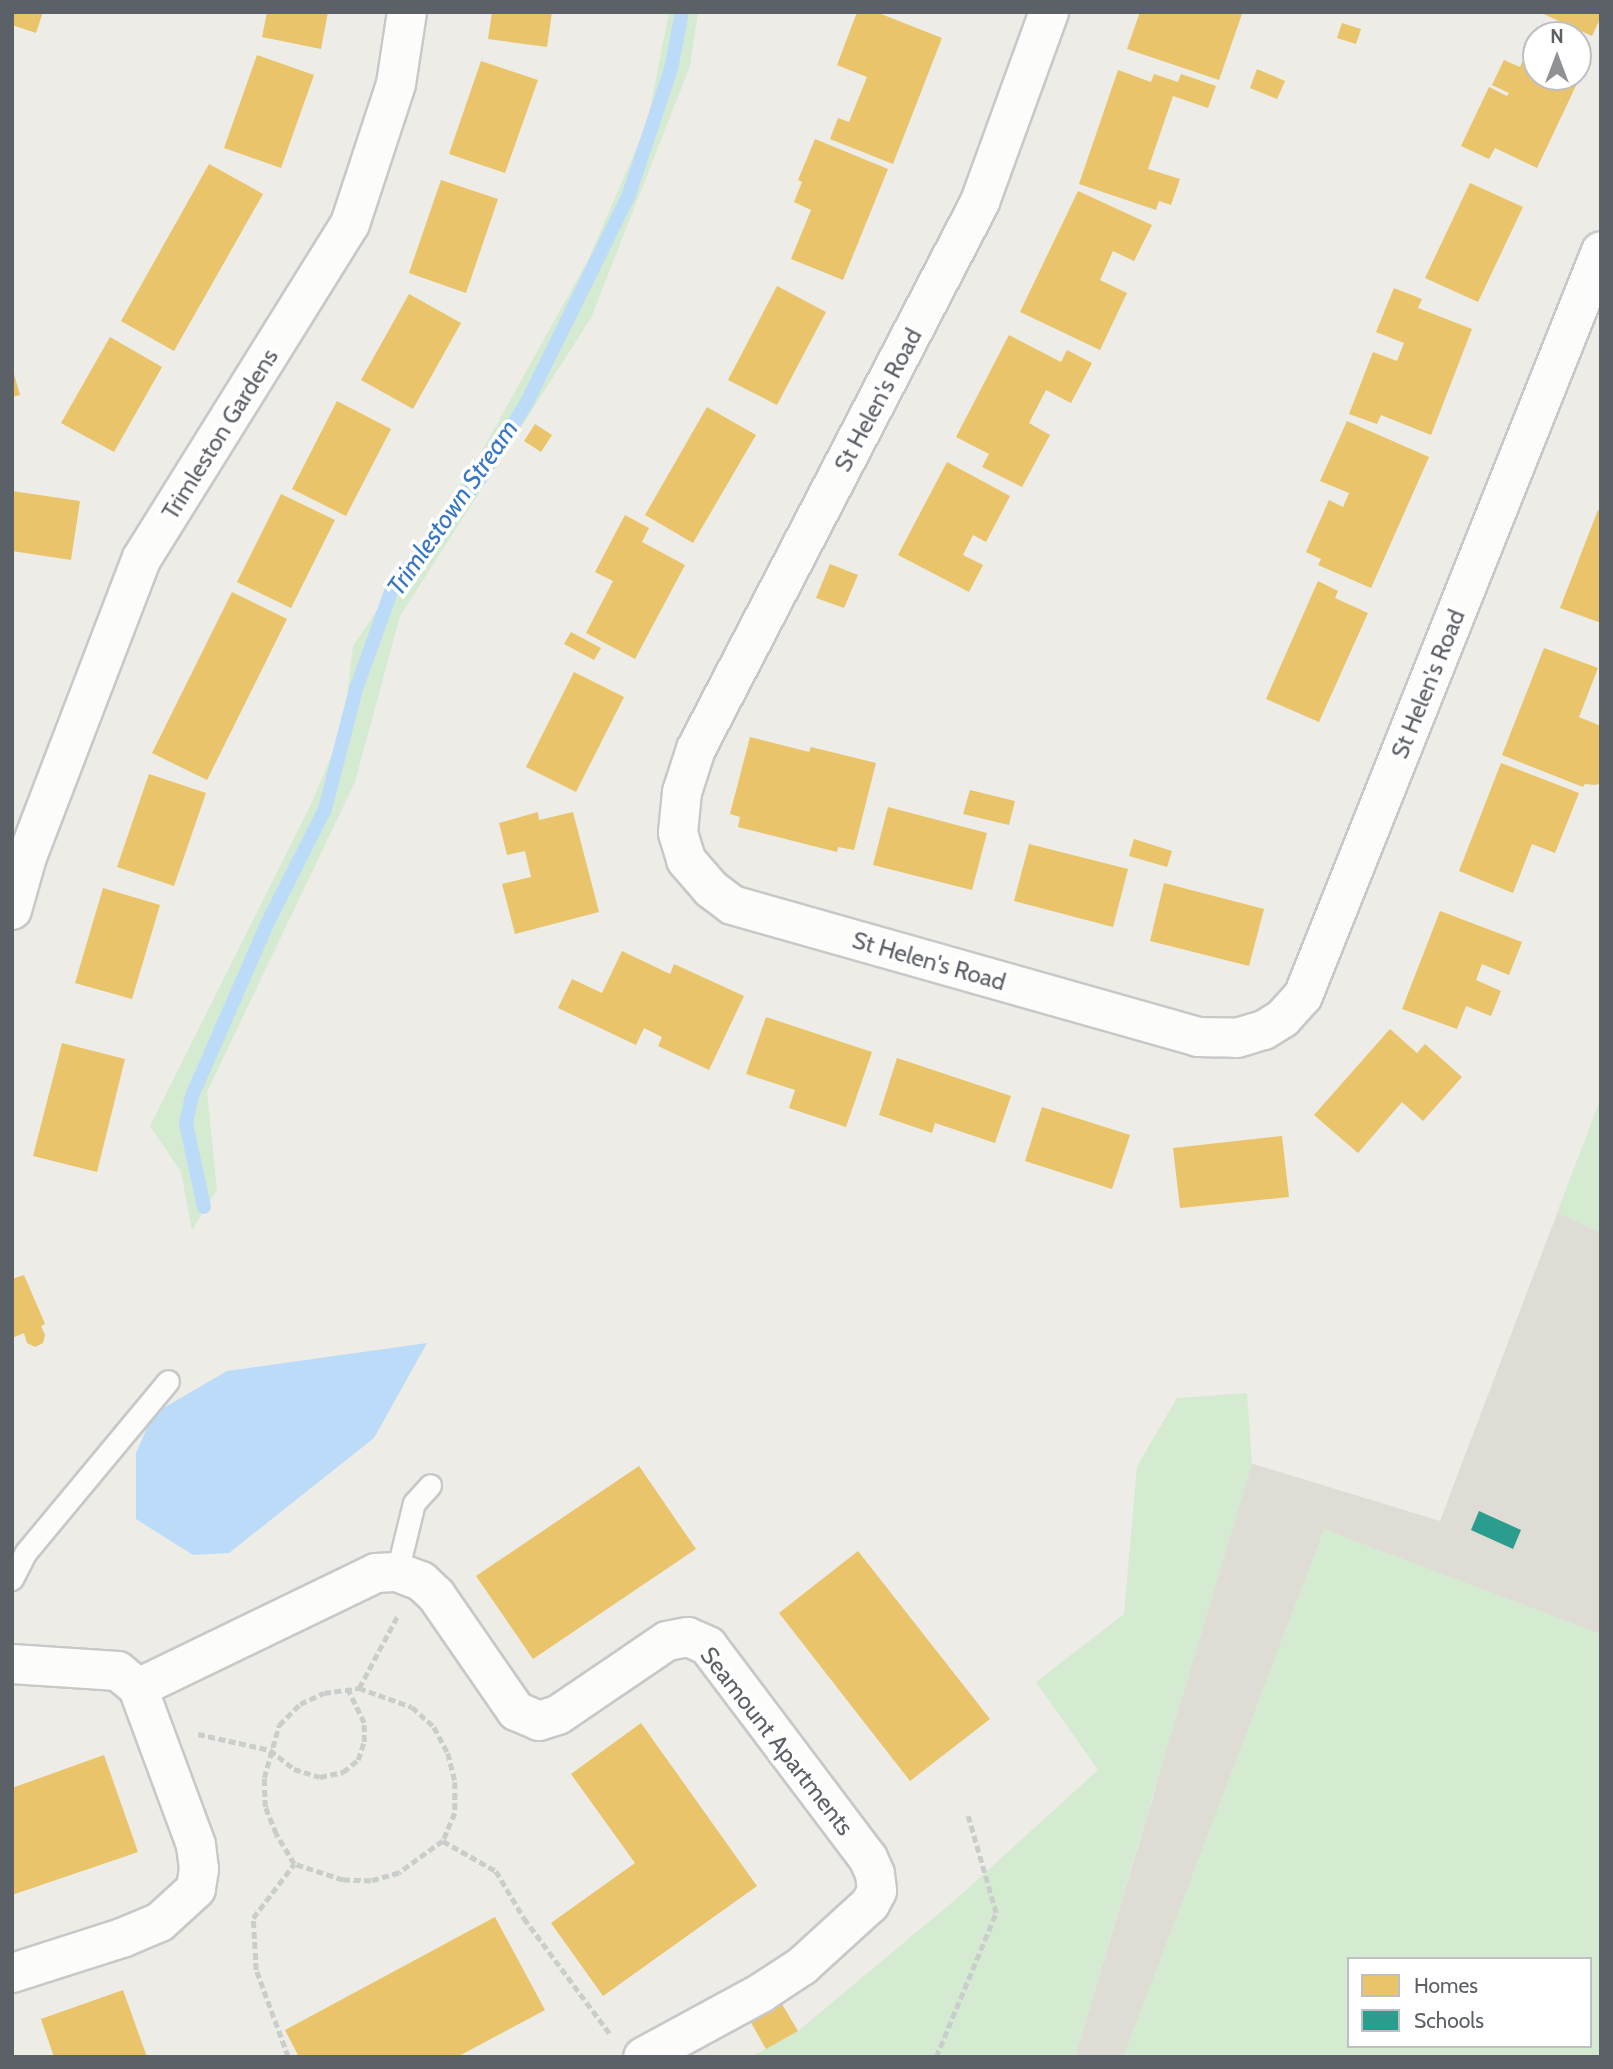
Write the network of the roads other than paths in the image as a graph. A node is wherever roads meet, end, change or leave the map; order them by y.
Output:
1 (407, 12) edge
2 (1049, 12) edge
3 (1601, 251) edge
4 (19, 849) edge
5 (12, 910) edge
6 (168, 1381) dead end
7 (430, 1485) dead end
8 (409, 1576) junction
9 (12, 1579) edge
10 (12, 1664) edge
11 (138, 1688) junction
12 (12, 1973) edge
13 (631, 2051) edge

1 - 4 street, Trimleston Gardens
2 - 3 street, St Helen's Road
4 - 5 street, Trimleston Gardens
6 - 9 lane
7 - 8 lane
8 - 11 street
8 - 13 street, Seamount Apartments
10 - 11 street
11 - 12 street

